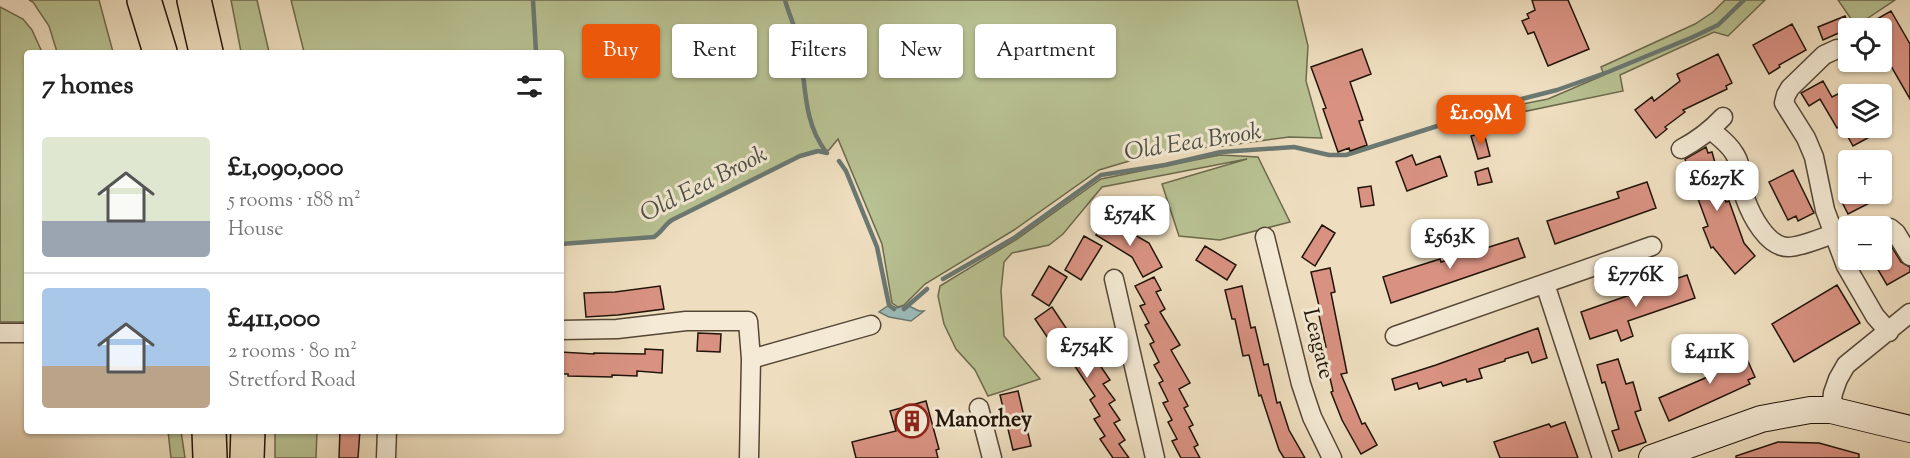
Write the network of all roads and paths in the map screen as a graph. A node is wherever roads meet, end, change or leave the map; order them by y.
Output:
1 (144, 0) edge
2 (156, 0) edge
3 (194, 0) edge
4 (1837, 48) dead end
5 (159, 50) edge
6 (168, 50) edge
7 (206, 50) edge
8 (1681, 149) dead end
9 (1892, 230) edge
10 (1265, 237) dead end
11 (1838, 238) edge
12 (1838, 242) edge
13 (1652, 246) dead end
14 (1910, 256) edge
15 (1850, 270) edge
16 (1114, 279) dead end
17 (1545, 284) junction
18 (1910, 313) edge
19 (871, 325) dead end
20 (564, 330) edge
21 (1889, 332) junction
22 (0, 333) edge
23 (24, 333) edge
24 (1395, 336) dead end
25 (751, 359) junction
26 (980, 408) dead end
27 (1831, 410) junction
28 (1910, 429) edge
29 (210, 434) edge
30 (248, 434) edge
31 (387, 434) edge
32 (1660, 457) edge
33 (210, 458) edge
34 (247, 458) edge
35 (386, 458) edge
36 (749, 458) edge
37 (992, 458) edge
38 (1155, 458) edge
39 (1332, 458) edge
40 (1602, 458) edge

1 - 5 highway
2 - 6 highway
3 - 7 highway
4 - 11 street
8 - 12 street
9 - 14 street
10 - 39 street, Leagate
13 - 17 street
15 - 21 street
16 - 38 street
17 - 24 street
17 - 40 street
18 - 21 street
19 - 25 street
20 - 25 street
21 - 27 street
22 - 23 street
25 - 36 street
26 - 37 street
27 - 28 main road
27 - 32 main road
29 - 33 highway
30 - 34 highway
31 - 35 street

